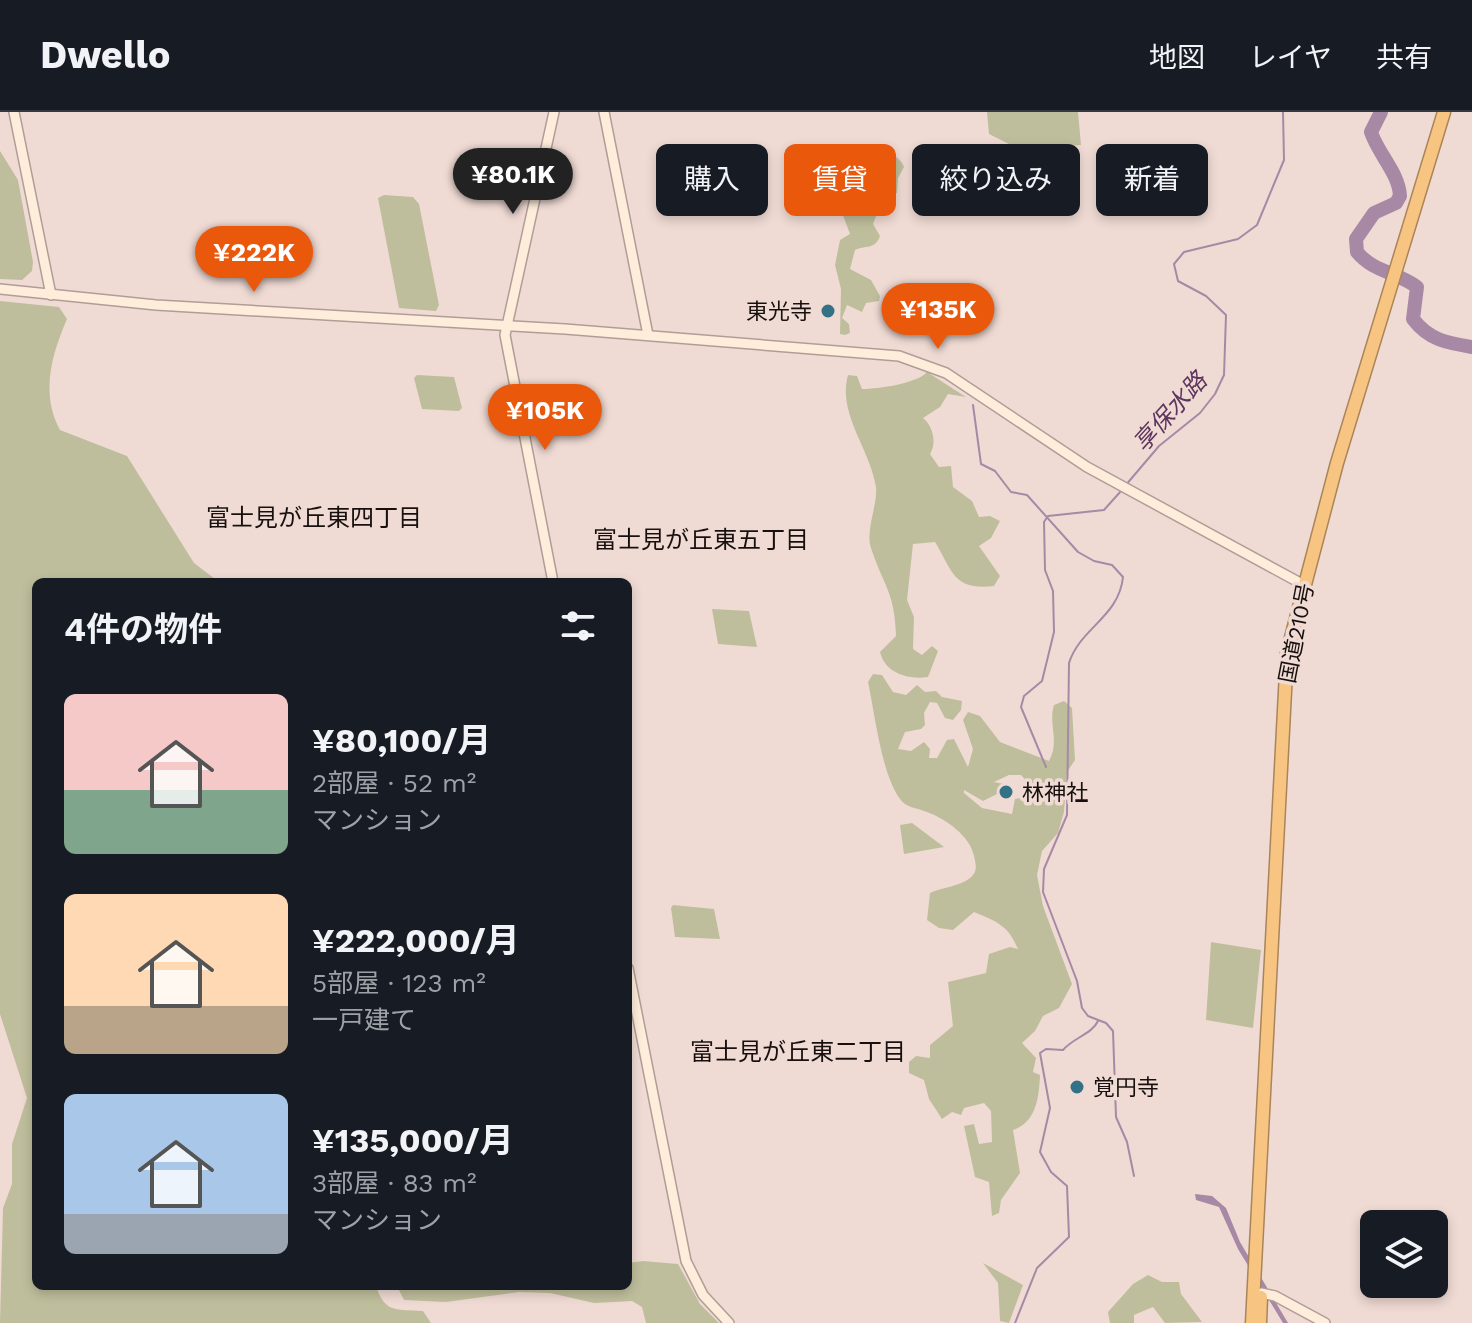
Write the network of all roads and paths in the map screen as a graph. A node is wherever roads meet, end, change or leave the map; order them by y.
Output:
1 (14, 112) edge
2 (554, 112) edge
3 (604, 112) edge
4 (1444, 112) edge
5 (0, 289) edge
6 (51, 295) junction
7 (506, 325) junction
8 (648, 335) junction
9 (552, 578) edge
10 (1304, 585) junction
11 (632, 988) edge
12 (1257, 1173) junction
13 (1261, 1293) junction
14 (729, 1323) edge
15 (1252, 1323) edge
16 (1260, 1323) edge
17 (1325, 1323) edge

1 - 6 street
2 - 7 street
3 - 8 street
4 - 10 highway, 国道210号
5 - 6 street
6 - 7 street
7 - 8 street
7 - 9 street
8 - 10 street
10 - 12 highway, 国道210号
11 - 14 street
12 - 13 highway, 国道210号
12 - 15 highway, 国道210号
13 - 16 highway, 国道210号
13 - 17 street

